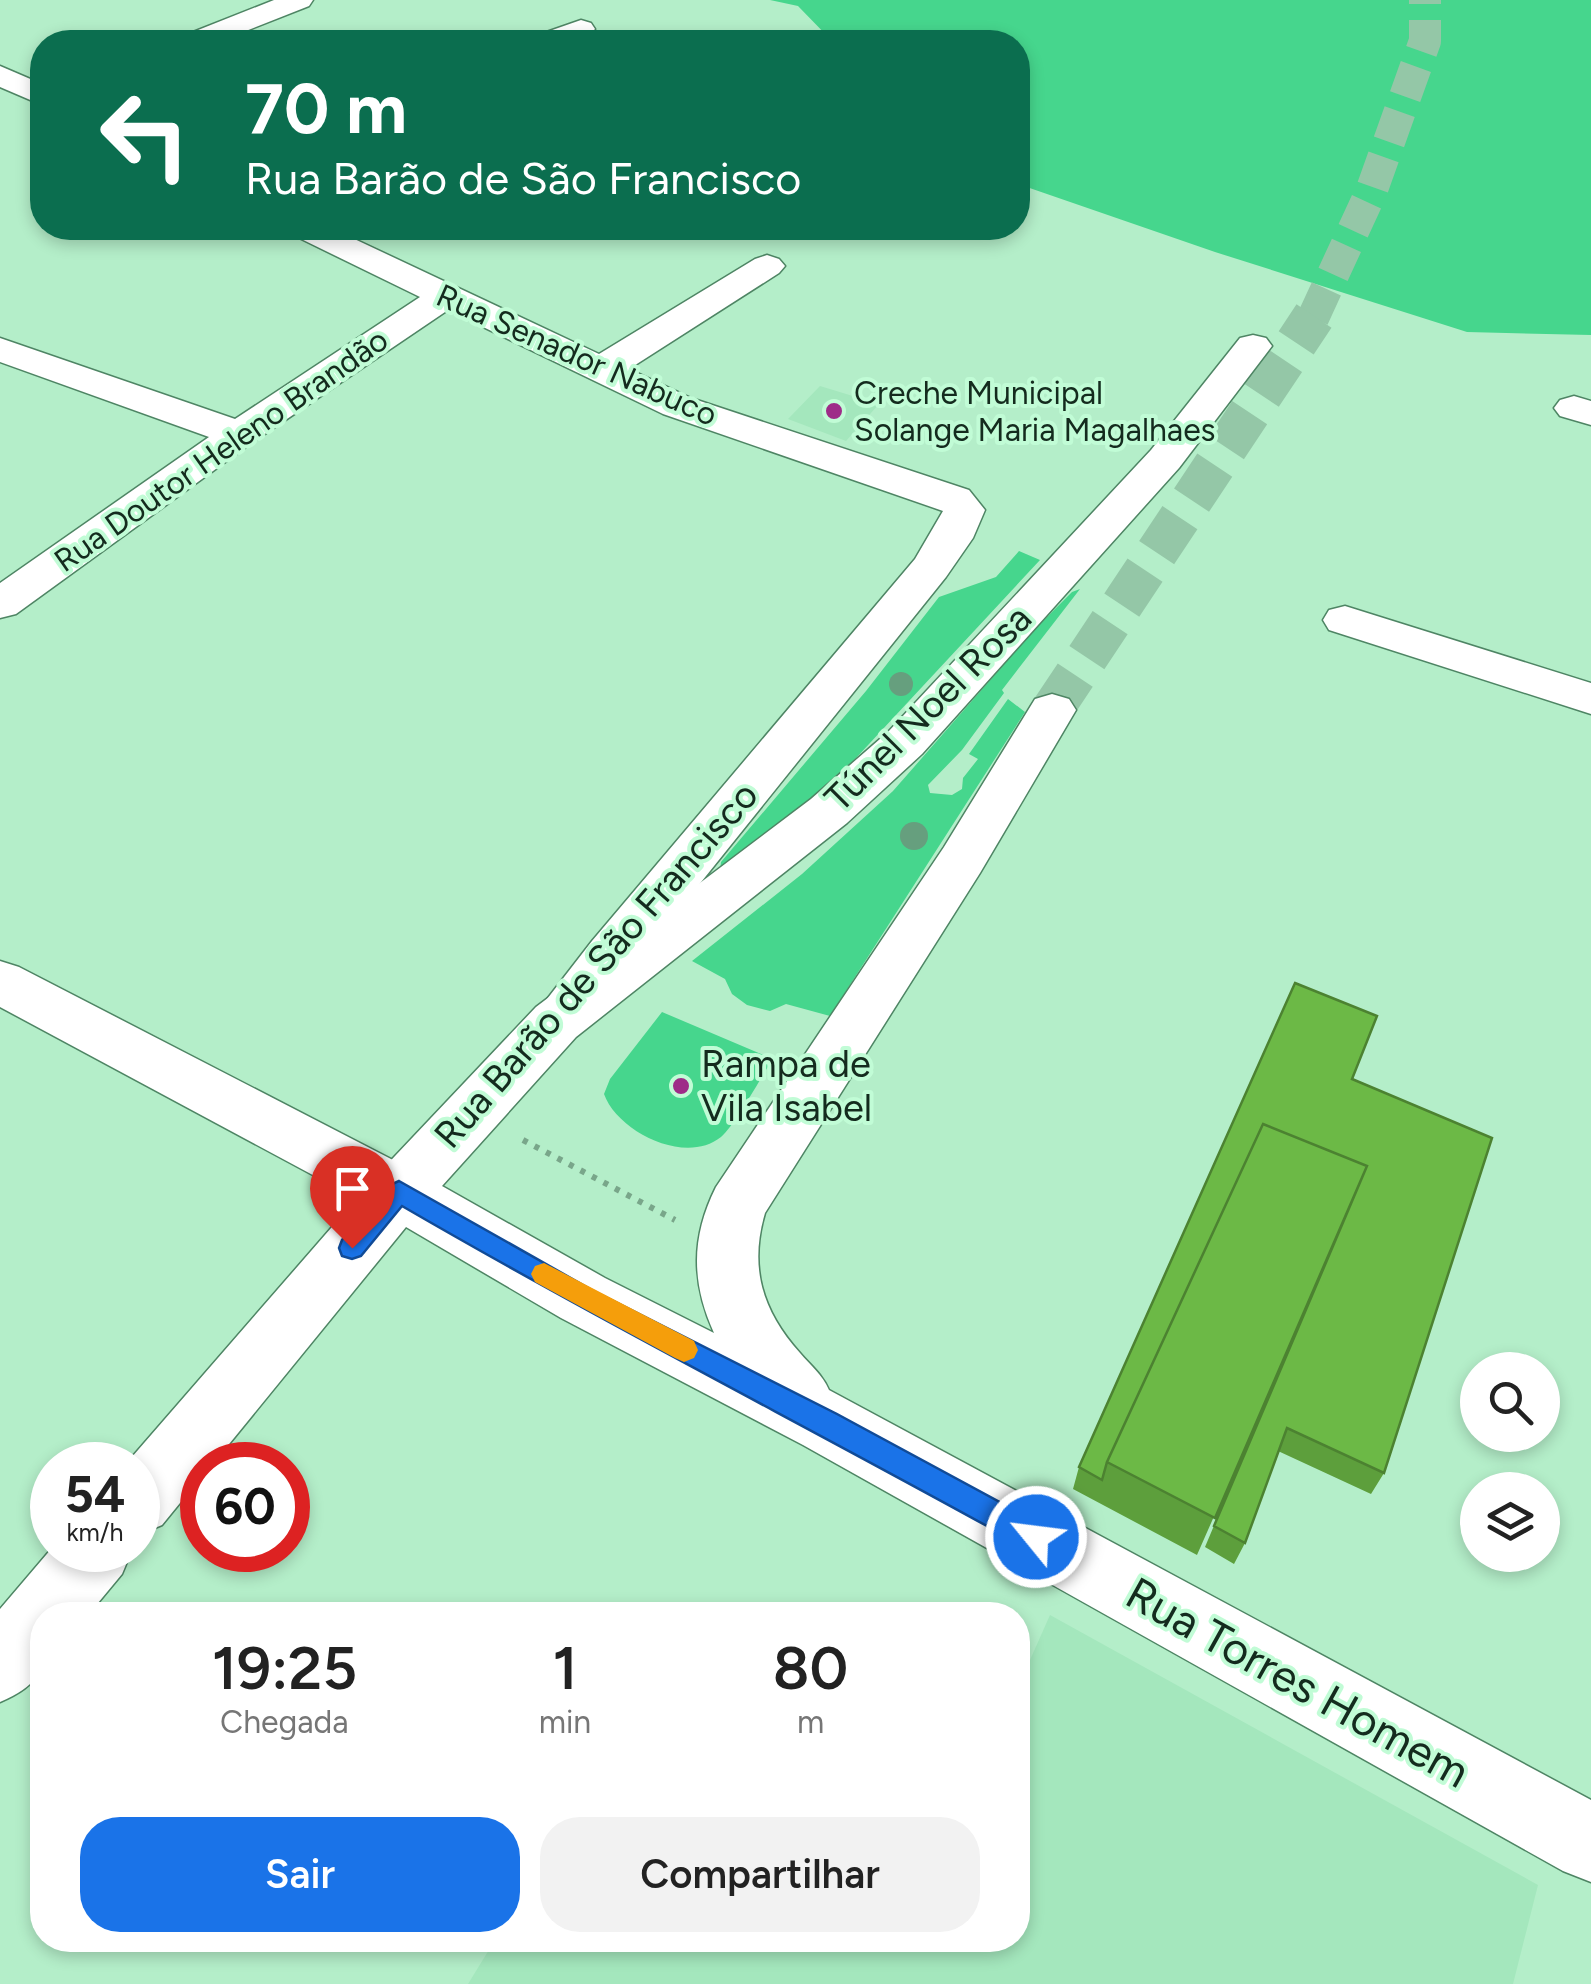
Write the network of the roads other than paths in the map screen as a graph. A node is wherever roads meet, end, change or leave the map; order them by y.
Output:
1 (298, 0) edge
2 (582, 28) dead end
3 (224, 30) edge
4 (577, 30) edge
5 (0, 75) edge
6 (30, 90) edge
7 (330, 240) edge
8 (369, 240) edge
9 (349, 249) junction
10 (767, 266) dead end
11 (444, 296) junction
12 (1254, 346) dead end
13 (0, 349) edge
14 (599, 371) junction
15 (239, 434) junction
16 (964, 510) joint
17 (0, 604) edge
18 (1345, 620) dead end
19 (1591, 699) edge
20 (1052, 710) tunnel mouth
21 (0, 982) edge
22 (556, 1022) junction
23 (399, 1192) junction
24 (827, 1423) junction
25 (160, 1476) edge
26 (78, 1572) edge
27 (53, 1602) edge
28 (30, 1629) edge
29 (0, 1665) edge
30 (1591, 1843) edge

1 - 3 street
2 - 4 street
5 - 6 street
7 - 9 street, Rua Senador Nabuco
8 - 9 street
9 - 11 street, Rua Senador Nabuco
10 - 14 street
11 - 14 street, Rua Senador Nabuco
11 - 15 street, Rua Doutor Heleno Brandão
12 - 22 street, Túnel Noel Rosa
13 - 15 street
14 - 16 street, Rua Senador Nabuco
15 - 17 street, Rua Doutor Heleno Brandão
16 - 22 street, Rua Barão de São Francisco
18 - 19 street
20 - 24 street
21 - 23 street, Rua Torres Homem
22 - 23 street, Rua Barão de São Francisco
23 - 24 street, Rua Torres Homem
23 - 25 street, Rua Barão de São Francisco
24 - 30 street, Rua Torres Homem
26 - 27 street
28 - 29 street

